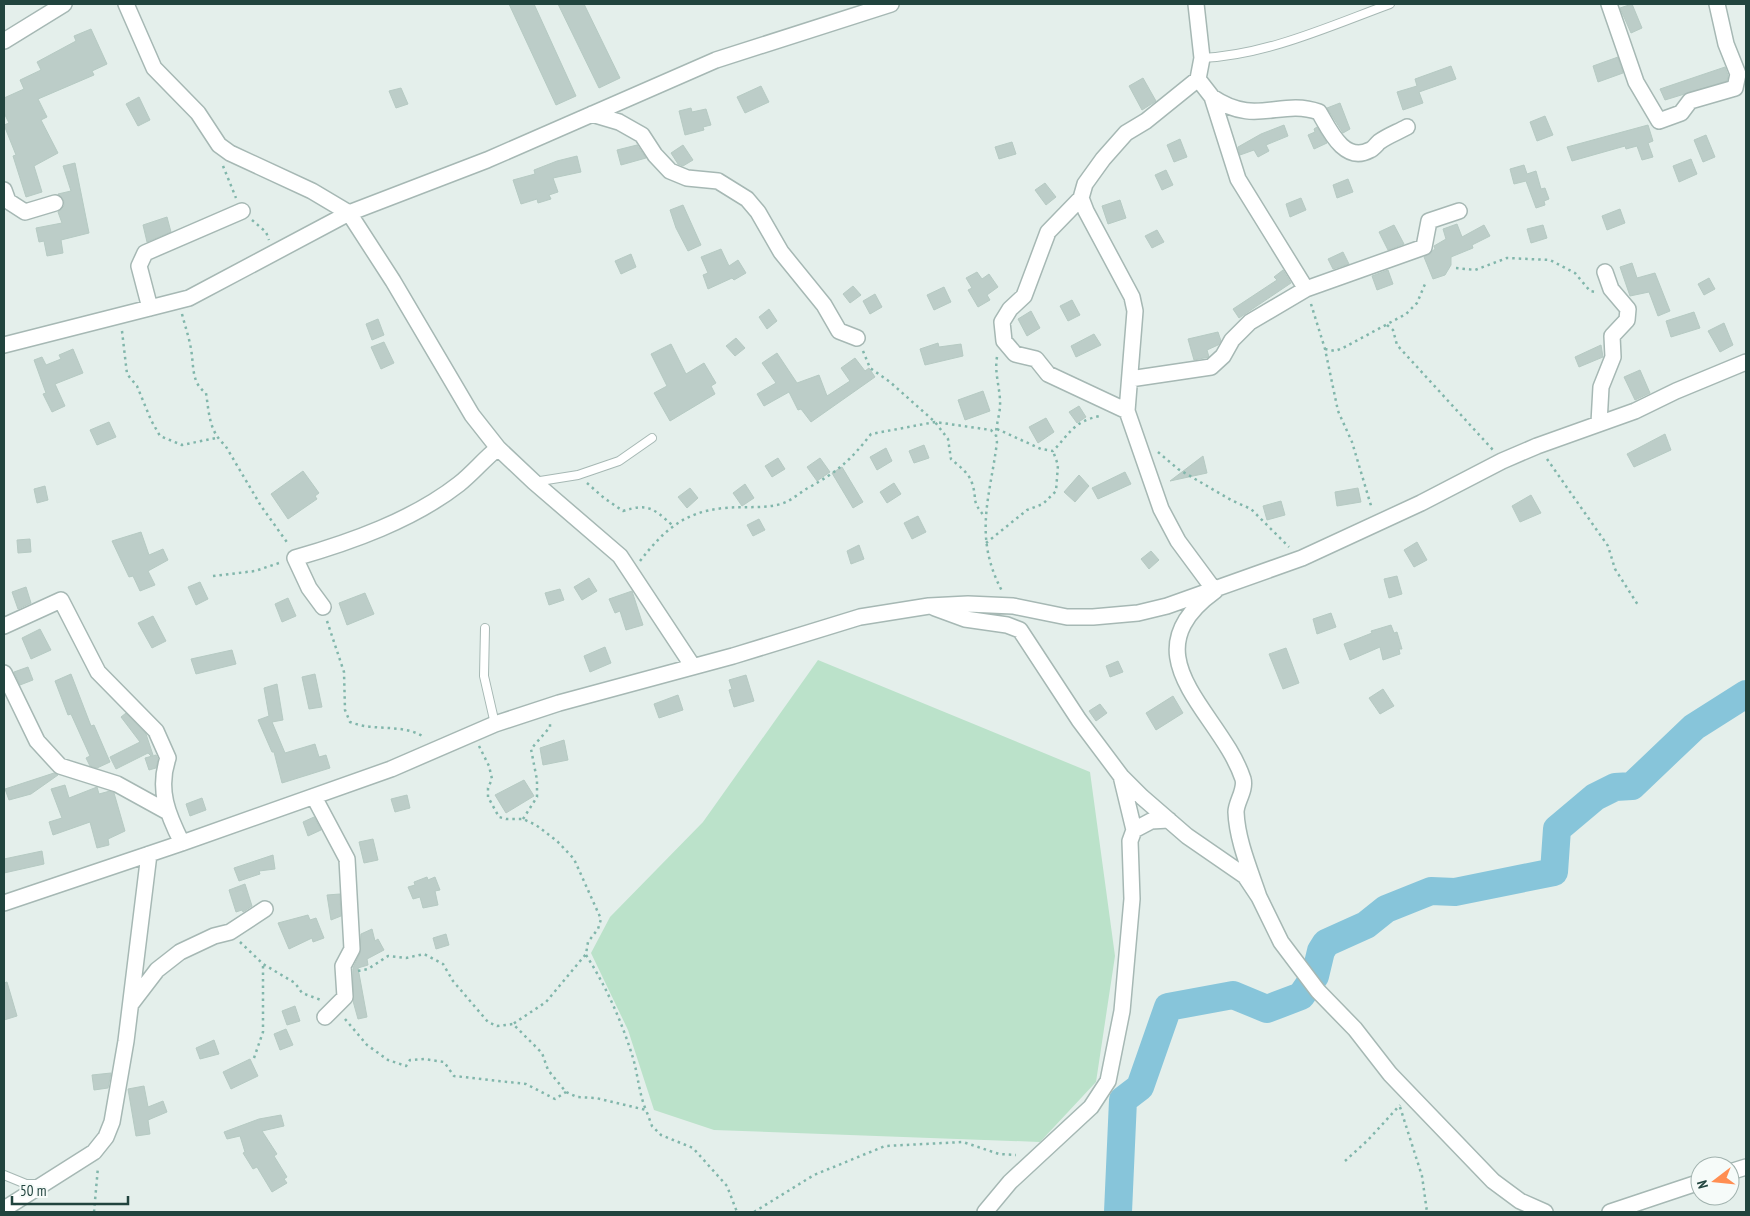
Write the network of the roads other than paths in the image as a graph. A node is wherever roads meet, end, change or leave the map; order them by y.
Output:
1 (64, 4) edge
2 (126, 4) edge
3 (892, 4) edge
4 (1196, 4) edge
5 (1390, 4) edge
6 (1609, 4) edge
7 (1717, 4) edge
8 (4, 41) edge
9 (1202, 58) junction
10 (1198, 79) junction
11 (1212, 97) junction
12 (592, 114) junction
13 (1407, 127) dead end
14 (4, 190) edge
15 (1081, 198) junction
16 (55, 203) dead end
17 (1459, 210) dead end
18 (242, 211) dead end
19 (348, 213) junction
20 (1604, 272) dead end
21 (1306, 289) junction
22 (150, 308) junction
23 (857, 338) road end
24 (4, 345) edge
25 (1746, 362) edge
26 (1130, 379) junction
27 (1127, 411) junction
28 (1599, 423) junction
29 (652, 438) dead end
30 (498, 448) junction
31 (534, 482) junction
32 (1215, 590) junction
33 (323, 606) road end
34 (929, 606) junction
35 (4, 626) edge
36 (484, 628) dead end
37 (692, 665) junction
38 (4, 673) edge
39 (495, 724) junction
40 (1120, 776) junction
41 (314, 797) junction
42 (166, 811) junction
43 (1168, 820) junction
44 (1134, 830) junction
45 (182, 843) junction
46 (149, 854) junction
47 (1258, 897) junction
48 (4, 903) edge
49 (265, 909) dead end
50 (130, 1005) junction
51 (328, 1013) road end
52 (4, 1175) edge
53 (41, 1184) junction
54 (1690, 1185) edge
55 (4, 1209) edge
56 (985, 1212) edge
57 (1545, 1212) edge
58 (1610, 1212) edge

1 - 8 street
2 - 19 street
3 - 12 street
4 - 9 street
5 - 9 lane
6 - 7 street
9 - 10 street
10 - 11 street
10 - 15 street
11 - 13 street
11 - 21 street
12 - 19 street
12 - 23 street
14 - 16 street
15 - 26 street
15 - 27 street
17 - 21 street
18 - 22 street
19 - 22 street
19 - 30 street
20 - 28 street
21 - 26 street
22 - 24 street
25 - 28 street
26 - 27 street
27 - 32 street
28 - 32 street
29 - 31 lane
30 - 31 street
30 - 33 street
31 - 37 street
32 - 34 street
32 - 47 street
34 - 37 street
34 - 40 street
35 - 42 street
36 - 39 lane
37 - 39 street
38 - 42 street
39 - 41 street
40 - 43 street
40 - 44 street
41 - 45 street
41 - 51 street
42 - 45 street
43 - 44 street
43 - 47 street
44 - 56 street
45 - 46 street
46 - 48 street
46 - 50 street
47 - 57 street
49 - 50 street
50 - 53 street
52 - 53 lane
53 - 55 street
54 - 58 street

